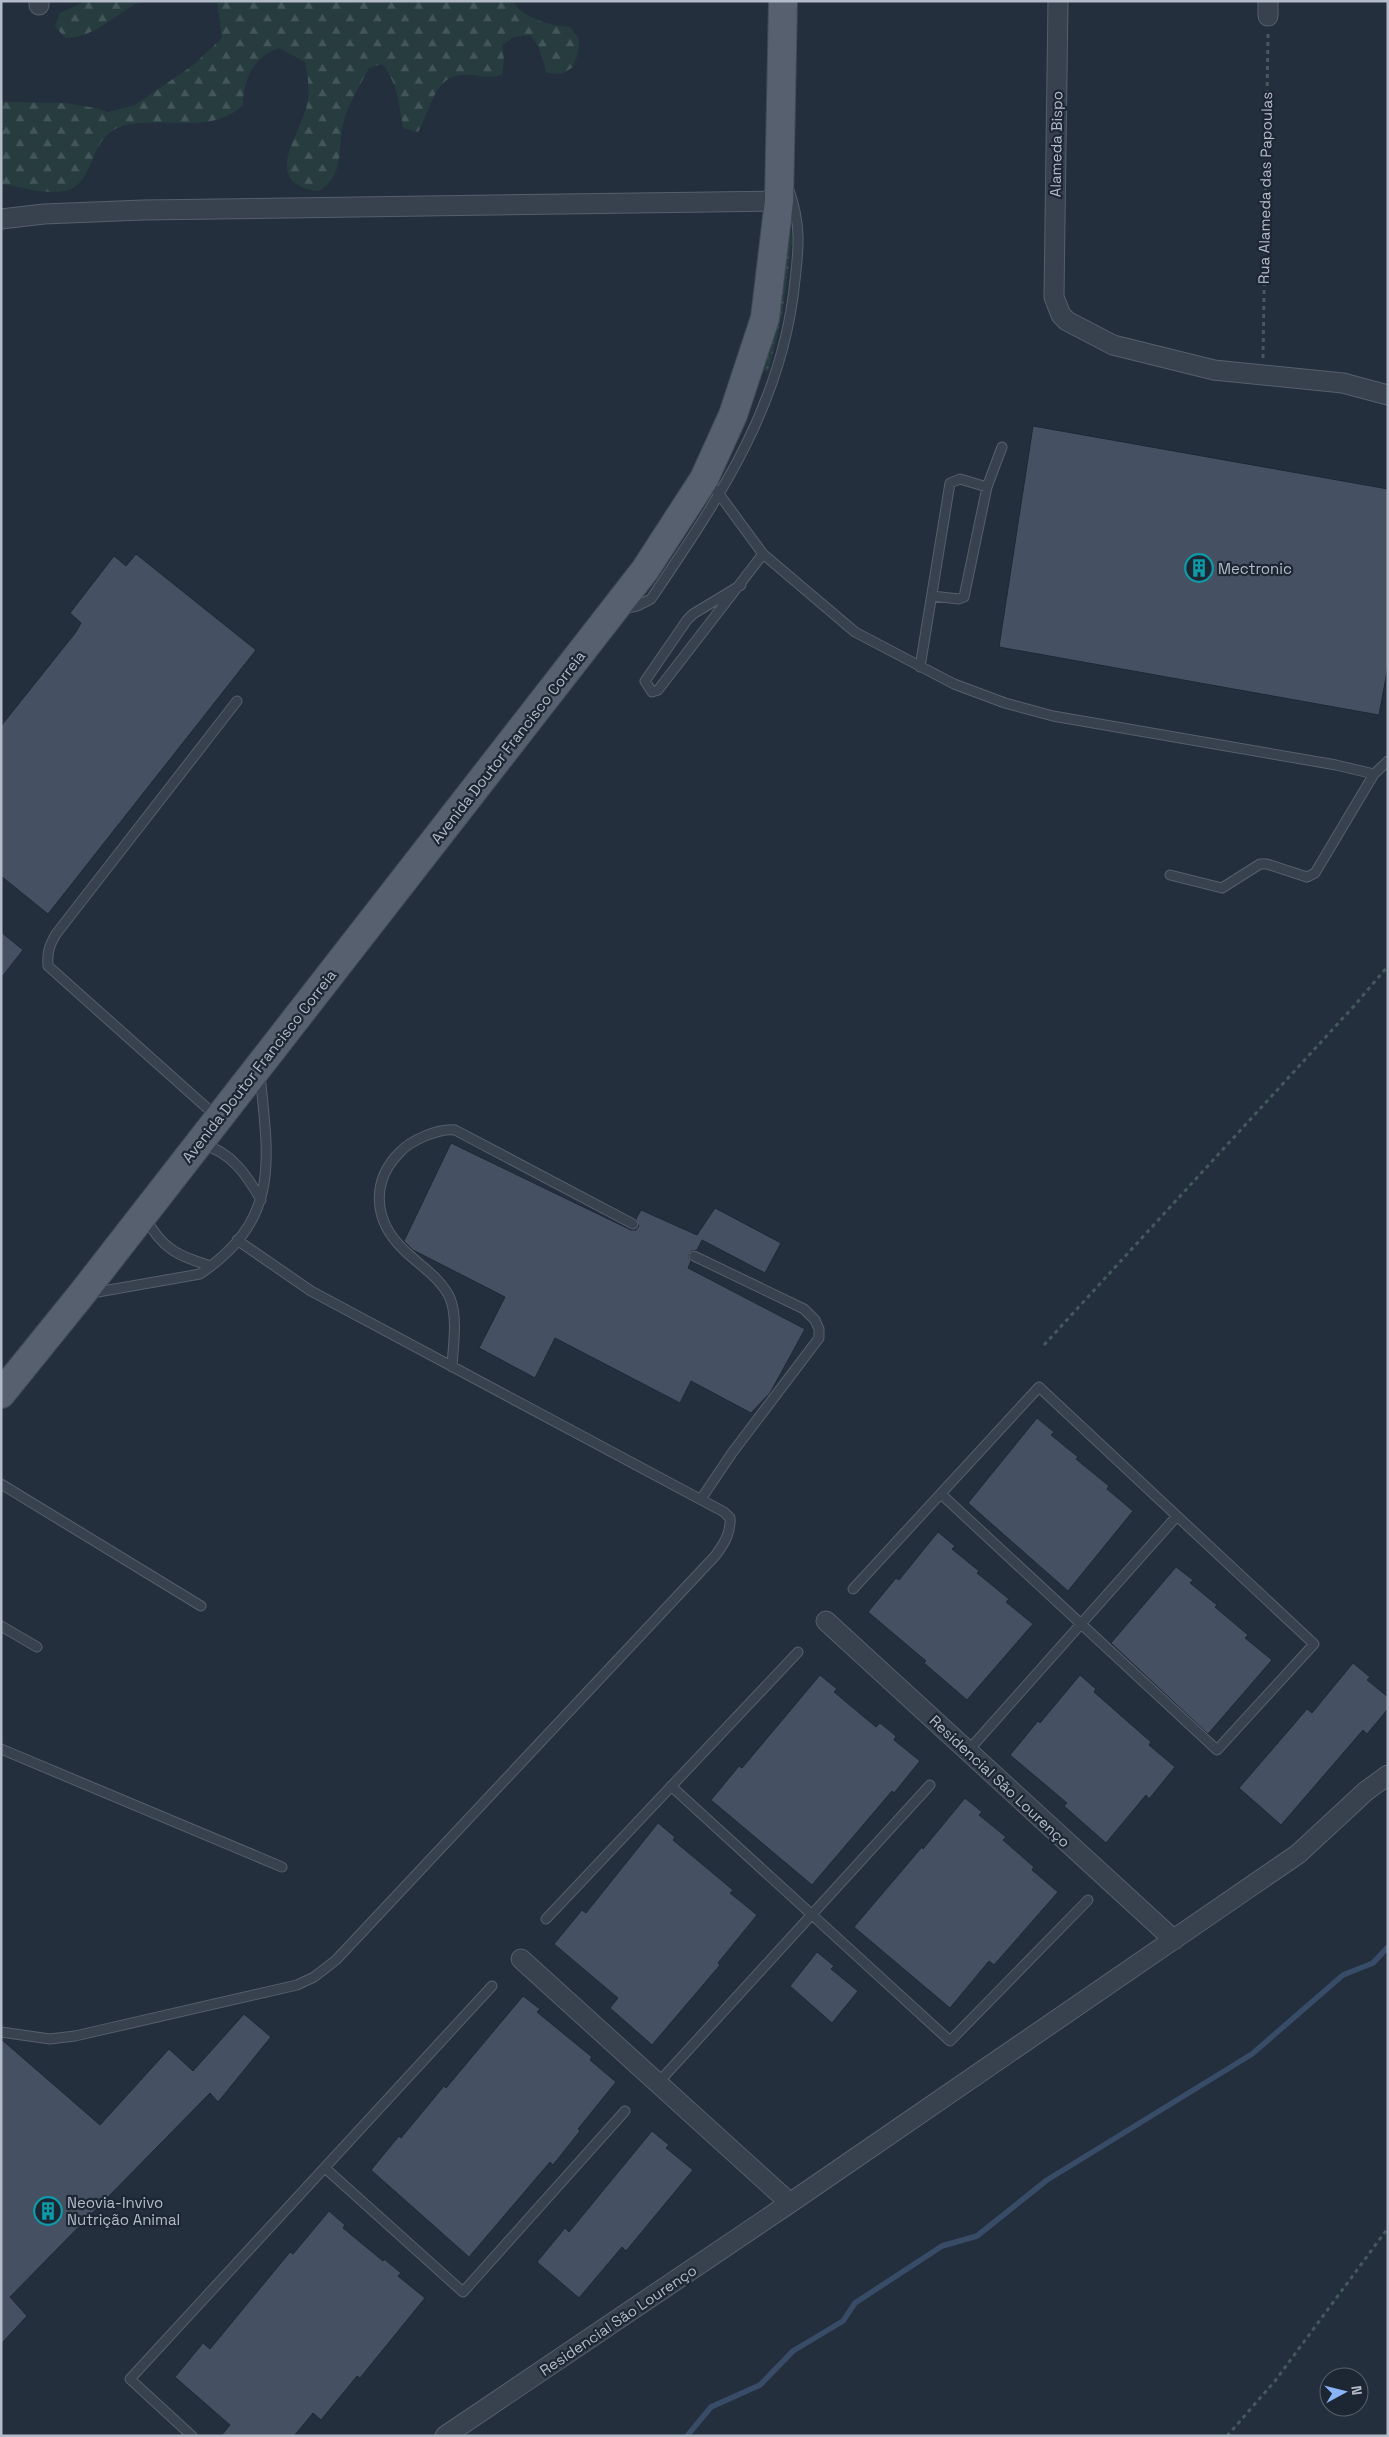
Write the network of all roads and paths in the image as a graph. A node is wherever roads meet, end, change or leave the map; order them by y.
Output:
1 (783, 1) edge
2 (1058, 1) edge
3 (1268, 8) edge
4 (779, 159) junction
5 (779, 201) junction
6 (1, 219) edge
7 (1262, 375) junction
8 (1388, 395) edge
9 (1002, 447) dead end
10 (712, 487) junction
11 (987, 487) junction
12 (763, 554) junction
13 (740, 585) junction
14 (932, 596) junction
15 (920, 667) junction
16 (238, 701) dead end
17 (1388, 761) edge
18 (1374, 774) junction
19 (1170, 875) dead end
20 (1388, 966) edge
21 (260, 1066) junction
22 (218, 1119) junction
23 (198, 1144) junction
24 (261, 1200) junction
25 (144, 1214) junction
26 (633, 1224) dead end
27 (236, 1240) junction
28 (694, 1256) dead end
29 (211, 1266) junction
30 (82, 1295) junction
31 (1044, 1345) dead end
32 (452, 1367) junction
33 (1, 1394) edge
34 (1, 1484) edge
35 (941, 1494) junction
36 (700, 1499) junction
37 (1177, 1516) junction
38 (853, 1589) dead end
39 (201, 1606) dead end
40 (826, 1621) dead end
41 (1081, 1624) junction
42 (1, 1626) edge
43 (37, 1647) dead end
44 (798, 1652) dead end
45 (1, 1749) edge
46 (968, 1751) junction
47 (1388, 1775) edge
48 (930, 1785) dead end
49 (671, 1786) junction
50 (282, 1867) dead end
51 (1088, 1900) dead end
52 (812, 1915) junction
53 (546, 1919) dead end
54 (1174, 1940) junction
55 (521, 1960) dead end
56 (492, 1986) dead end
57 (1, 2032) edge
58 (658, 2083) junction
59 (625, 2111) dead end
60 (325, 2168) junction
61 (790, 2203) junction
62 (1388, 2228) edge
63 (192, 2436) edge
64 (445, 2436) edge
65 (1227, 2436) edge

1 - 4 main road, Avenida Doutor Francisco Correia
2 - 7 street, Alameda Bispo
3 - 7 path, Rua Alameda das Papoulas
4 - 5 main road, Avenida Doutor Francisco Correia
4 - 10 lane
5 - 6 street
5 - 10 main road, Avenida Doutor Francisco Correia
7 - 8 street, Alameda Bispo
9 - 11 lane
10 - 12 lane
10 - 21 main road, Avenida Doutor Francisco Correia
11 - 14 lane
11 - 14 lane
12 - 13 lane
12 - 15 lane
13 - 13 lane
14 - 15 lane
15 - 18 lane
16 - 22 lane
17 - 18 lane
18 - 19 lane
20 - 31 path
21 - 22 main road, Avenida Doutor Francisco Correia
21 - 24 lane
22 - 23 main road, Avenida Doutor Francisco Correia
23 - 24 lane
23 - 25 main road, Avenida Doutor Francisco Correia
24 - 27 lane
25 - 29 lane
25 - 30 main road, Avenida Doutor Francisco Correia
26 - 32 lane
27 - 29 lane
27 - 32 lane
28 - 36 lane
29 - 30 lane
30 - 33 main road, Avenida Doutor Francisco Correia
32 - 36 lane
34 - 39 lane
35 - 37 lane
35 - 38 lane
35 - 41 lane
36 - 57 lane
37 - 41 lane
37 - 41 lane
40 - 46 street, Residencial São Lourenço
41 - 46 lane
42 - 43 lane
44 - 49 lane
45 - 50 lane
46 - 54 street, Residencial São Lourenço
47 - 54 street, Residencial São Lourenço
48 - 52 lane
49 - 52 lane
49 - 53 lane
51 - 52 lane
52 - 58 lane
54 - 61 street, Residencial São Lourenço
55 - 58 street
56 - 60 lane
58 - 61 street
59 - 60 lane
60 - 63 lane
61 - 64 street, Residencial São Lourenço
62 - 65 path

